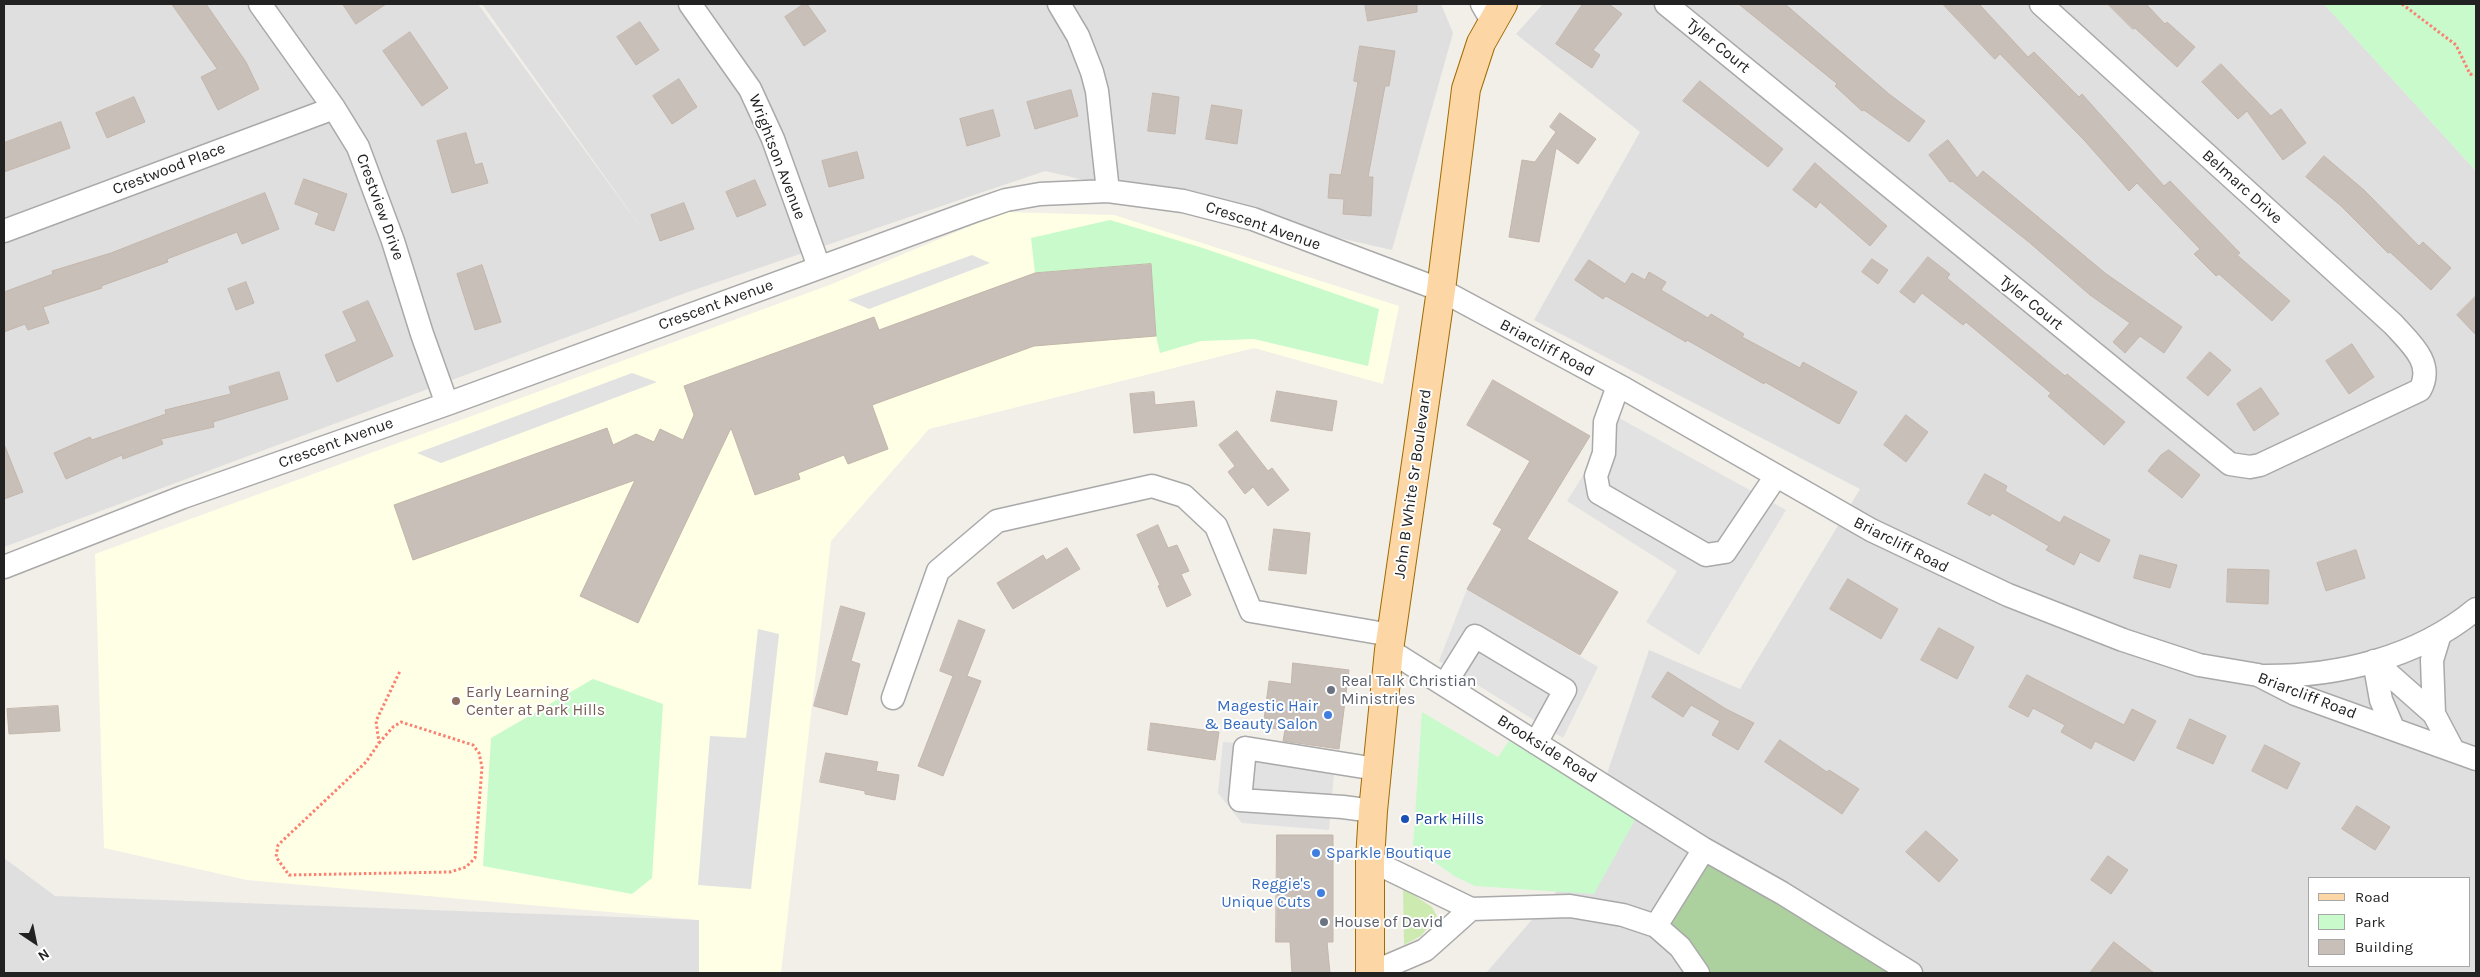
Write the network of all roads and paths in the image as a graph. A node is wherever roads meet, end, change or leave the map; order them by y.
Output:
1 (260, 4) edge
2 (690, 4) edge
3 (1059, 4) edge
4 (1666, 4) edge
5 (2041, 4) edge
6 (2402, 4) edge
7 (1492, 10) edge
8 (2476, 75) edge
9 (334, 108) junction
10 (1108, 191) junction
11 (4, 231) edge
12 (819, 267) junction
13 (1440, 290) junction
14 (2424, 382) joint
15 (1618, 386) junction
16 (447, 404) junction
17 (1776, 476) junction
18 (4, 567) edge
19 (2476, 609) edge
20 (2440, 634) junction
21 (1390, 642) junction
22 (2374, 661) junction
23 (400, 671) dead end
24 (2258, 676) junction
25 (1445, 684) junction
26 (893, 698) dead end
27 (2434, 714) junction
28 (2393, 728) junction
29 (379, 743) junction
30 (1536, 743) junction
31 (2453, 750) junction
32 (2476, 760) edge
33 (1376, 769) junction
34 (1373, 811) junction
35 (1704, 849) junction
36 (1370, 860) junction
37 (1472, 909) junction
38 (1656, 926) junction
39 (1371, 973) edge
40 (1698, 973) edge
41 (1911, 973) edge

1 - 9 street, Crestview Drive
2 - 12 street, Wrightson Avenue
3 - 10 street
4 - 14 street, Tyler Court
5 - 14 street, Belmarc Drive
6 - 8 path
7 - 13 main road, John B White Sr Boulevard
9 - 11 street, Crestwood Place
9 - 16 street, Crestview Drive
10 - 12 street, Crescent Avenue
10 - 13 street, Crescent Avenue
12 - 16 street, Crescent Avenue
13 - 15 street, Briarcliff Road
13 - 21 main road, John B White Sr Boulevard
15 - 17 street, Briarcliff Road
15 - 17 street
16 - 18 street, Crescent Avenue
17 - 24 street, Briarcliff Road
19 - 20 street
20 - 22 street
20 - 27 street
21 - 25 street, Brookside Road
21 - 26 street
21 - 33 main road, John B White Sr Boulevard
22 - 24 street
22 - 27 street
22 - 28 street, Briarcliff Road
23 - 29 path
24 - 28 street, Briarcliff Road
25 - 30 street, Brookside Road
25 - 30 street
27 - 31 street
28 - 31 street, Briarcliff Road
29 - 29 path
30 - 35 street, Brookside Road
31 - 32 street, Briarcliff Road
33 - 34 main road, John B White Sr Boulevard
33 - 34 street
34 - 36 main road, John B White Sr Boulevard
35 - 38 street
35 - 41 street, Brookside Road
36 - 37 street
36 - 39 main road, John B White Sr Boulevard
37 - 38 street
37 - 39 street
38 - 40 street

